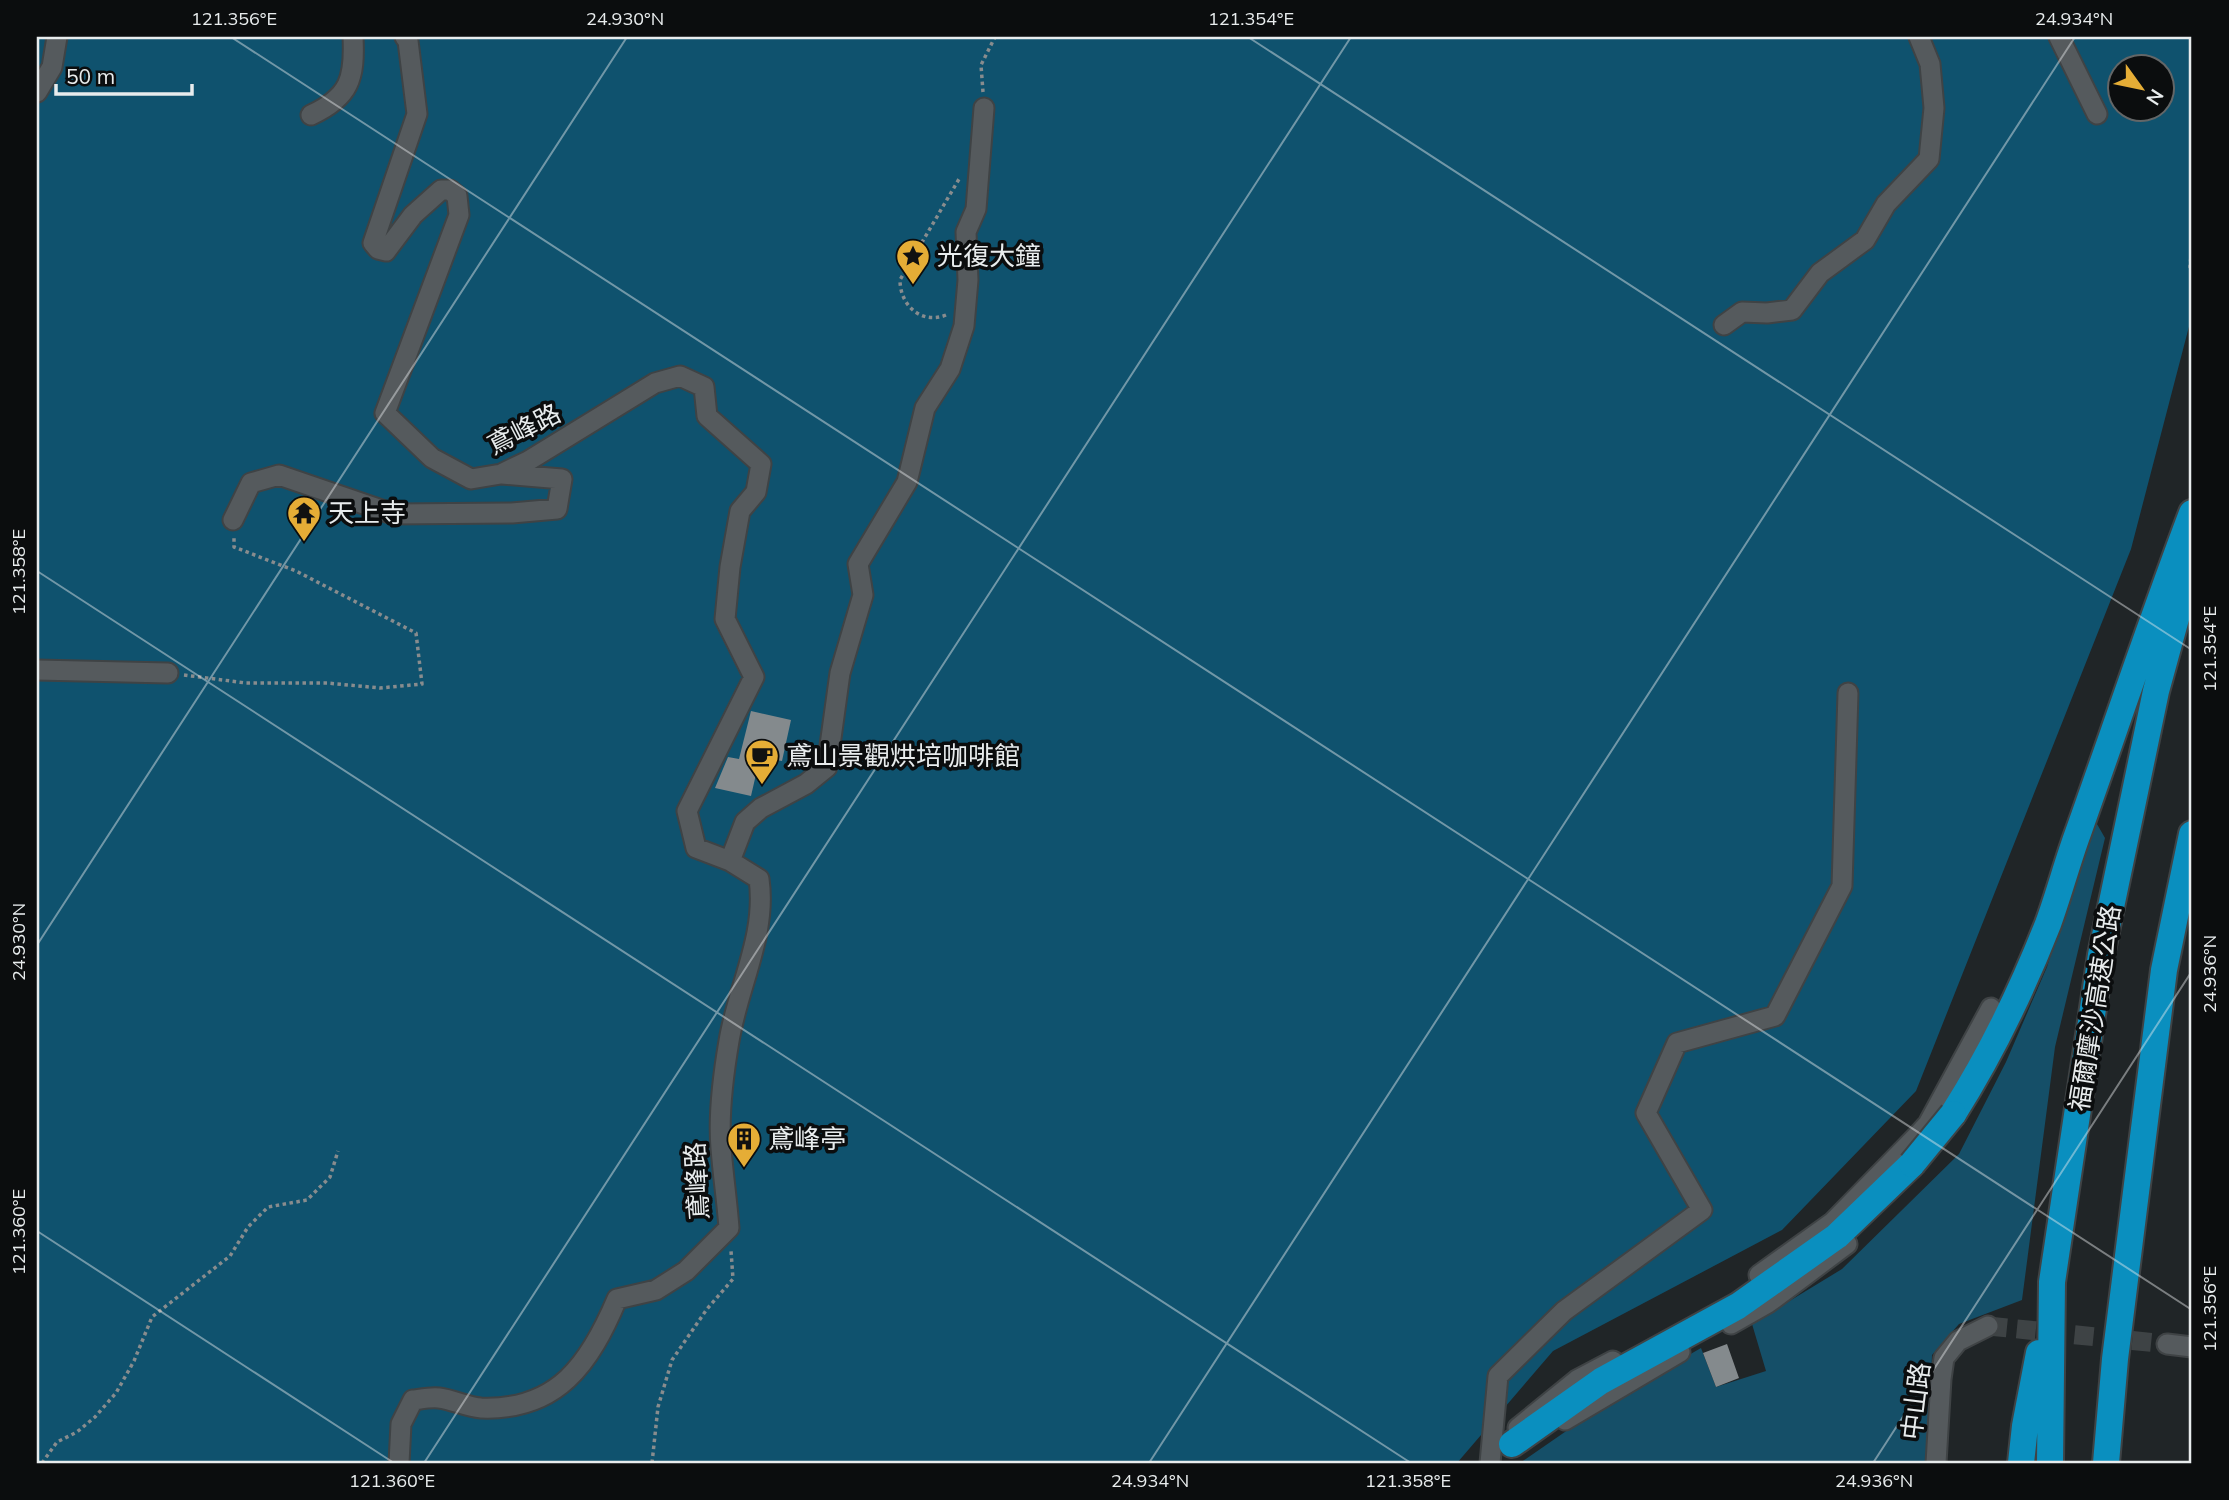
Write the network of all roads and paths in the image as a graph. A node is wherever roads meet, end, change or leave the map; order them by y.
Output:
1 (57, 37) edge
2 (353, 37) edge
3 (405, 37) edge
4 (995, 37) edge
5 (1919, 37) edge
6 (2059, 37) edge
7 (37, 92) edge
8 (984, 108) joint
9 (2097, 114) dead end
10 (311, 115) dead end
11 (982, 149) junction
12 (2192, 244) edge
13 (2192, 268) edge
14 (967, 289) junction
15 (1724, 325) dead end
16 (501, 474) junction
17 (2192, 513) edge
18 (233, 520) joint
19 (2192, 560) edge
20 (37, 670) edge
21 (168, 673) joint
22 (1848, 693) dead end
23 (2192, 834) edge
24 (730, 861) junction
25 (1991, 1008) dead end
26 (338, 1151) dead end
27 (1937, 1151) dead end
28 (729, 1228) junction
29 (2053, 1282) junction
30 (1988, 1326) tunnel mouth
31 (2167, 1344) tunnel mouth
32 (2192, 1348) edge
33 (2115, 1359) junction
34 (1497, 1457) edge
35 (42, 1463) edge
36 (399, 1463) edge
37 (652, 1463) edge
38 (1936, 1463) edge
39 (2021, 1463) edge
40 (2049, 1463) edge
41 (2106, 1463) edge
42 (2115, 1463) edge

1 - 7 street
2 - 10 street
3 - 16 street, 鳶峰路
4 - 8 path
5 - 15 street
6 - 9 street
8 - 11 street
11 - 14 street
11 - 14 path
12 - 13 path
14 - 24 street
16 - 18 street
16 - 24 street, 鳶峰路
17 - 34 highway, bridge
18 - 21 path
19 - 29 highway, 福爾摩沙高速公路
20 - 21 street
22 - 34 street
23 - 33 highway
24 - 28 street, 鳶峰路
25 - 34 street
26 - 35 path
27 - 34 street
28 - 36 street, 鳶峰路
28 - 37 path
29 - 39 highway
29 - 40 highway, 福爾摩沙高速公路
30 - 38 street, 中山路
31 - 32 street
33 - 41 highway
33 - 42 highway

